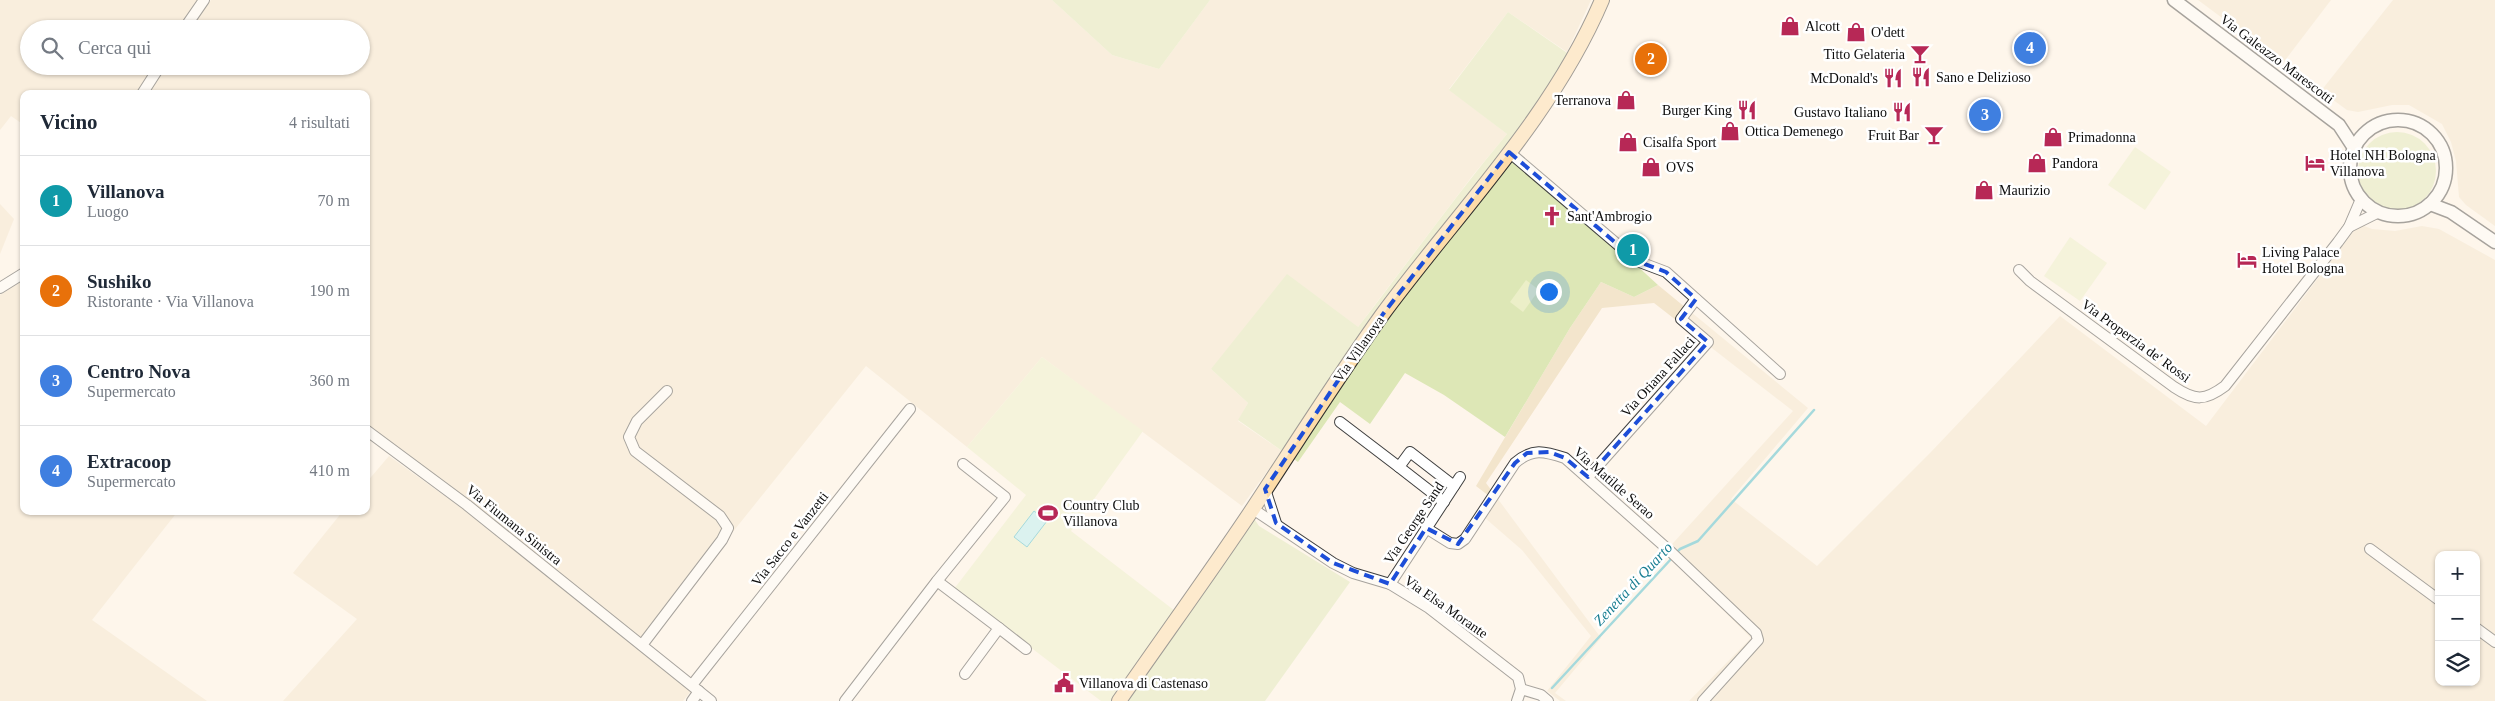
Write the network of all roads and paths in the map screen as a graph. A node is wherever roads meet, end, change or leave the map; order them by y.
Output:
1 (204, 0) edge
2 (1602, 0) edge
3 (2174, 0) edge
4 (190, 20) edge
5 (154, 75) edge
6 (145, 90) edge
7 (2339, 125) junction
8 (2364, 133) junction
9 (2354, 148) junction
10 (1509, 152) junction
11 (2443, 183) junction
12 (2361, 199) junction
13 (2430, 204) junction
14 (2379, 212) junction
15 (2451, 212) junction
16 (2349, 227) junction
17 (2495, 242) edge
18 (2019, 270) dead end
19 (20, 276) edge
20 (0, 288) edge
21 (1696, 299) junction
22 (1780, 374) dead end
23 (668, 391) dead end
24 (910, 409) dead end
25 (1340, 422) dead end
26 (370, 433) edge
27 (963, 464) dead end
28 (1399, 467) junction
29 (1460, 477) dead end
30 (1588, 477) junction
31 (1454, 486) junction
32 (1265, 489) junction
33 (1444, 502) junction
34 (1253, 508) junction
35 (1276, 523) junction
36 (1426, 528) junction
37 (2370, 549) dead end
38 (936, 581) junction
39 (1390, 584) junction
40 (2435, 597) edge
41 (999, 628) junction
42 (2480, 631) edge
43 (2495, 642) edge
44 (642, 645) junction
45 (1026, 648) dead end
46 (965, 674) dead end
47 (696, 688) junction
48 (1521, 689) junction
49 (692, 701) edge
50 (711, 701) edge
51 (845, 701) edge
52 (1119, 701) edge
53 (1517, 701) edge
54 (1548, 701) edge
55 (1703, 701) edge

1 - 4 street
2 - 10 main road, Via Villanova
3 - 7 street, Via Galeazzo Marescotti
5 - 6 street
7 - 8 street, Via Galeazzo Marescotti
7 - 9 street, Via Galeazzo Marescotti
8 - 9 street
8 - 11 street
9 - 12 street
10 - 21 street
10 - 32 main road, Via Villanova
11 - 13 street
11 - 15 street
12 - 14 street
12 - 16 street, Via Properzia de' Rossi
13 - 14 street
13 - 15 street
14 - 16 street, Via Properzia de' Rossi
15 - 17 street
16 - 18 street, Via Properzia de' Rossi
19 - 20 street
21 - 22 street
21 - 30 street, Via Oriana Fallaci
23 - 44 street
24 - 47 street, Via Sacco e Vanzetti
25 - 28 street
26 - 44 street, Via Fiumana Sinistra
27 - 38 street
28 - 31 street
28 - 33 street
29 - 31 street, Via George Sand
30 - 36 street, Via Matilde Serao
30 - 55 street, Via Matilde Serao
31 - 33 street, Via George Sand
32 - 34 main road, Via Villanova
32 - 35 street
33 - 36 street, Via George Sand
34 - 35 street, Via Elsa Morante
34 - 52 main road, Via Villanova
35 - 39 street, Via Elsa Morante
36 - 39 street, Via George Sand
37 - 40 street
38 - 41 street
38 - 51 street
39 - 48 street, Via Elsa Morante
41 - 45 street
41 - 46 street
42 - 43 street
44 - 47 street, Via Fiumana Sinistra
47 - 49 street, Via Sacco e Vanzetti
47 - 50 street, Via Fiumana Sinistra
48 - 53 street
48 - 54 street

